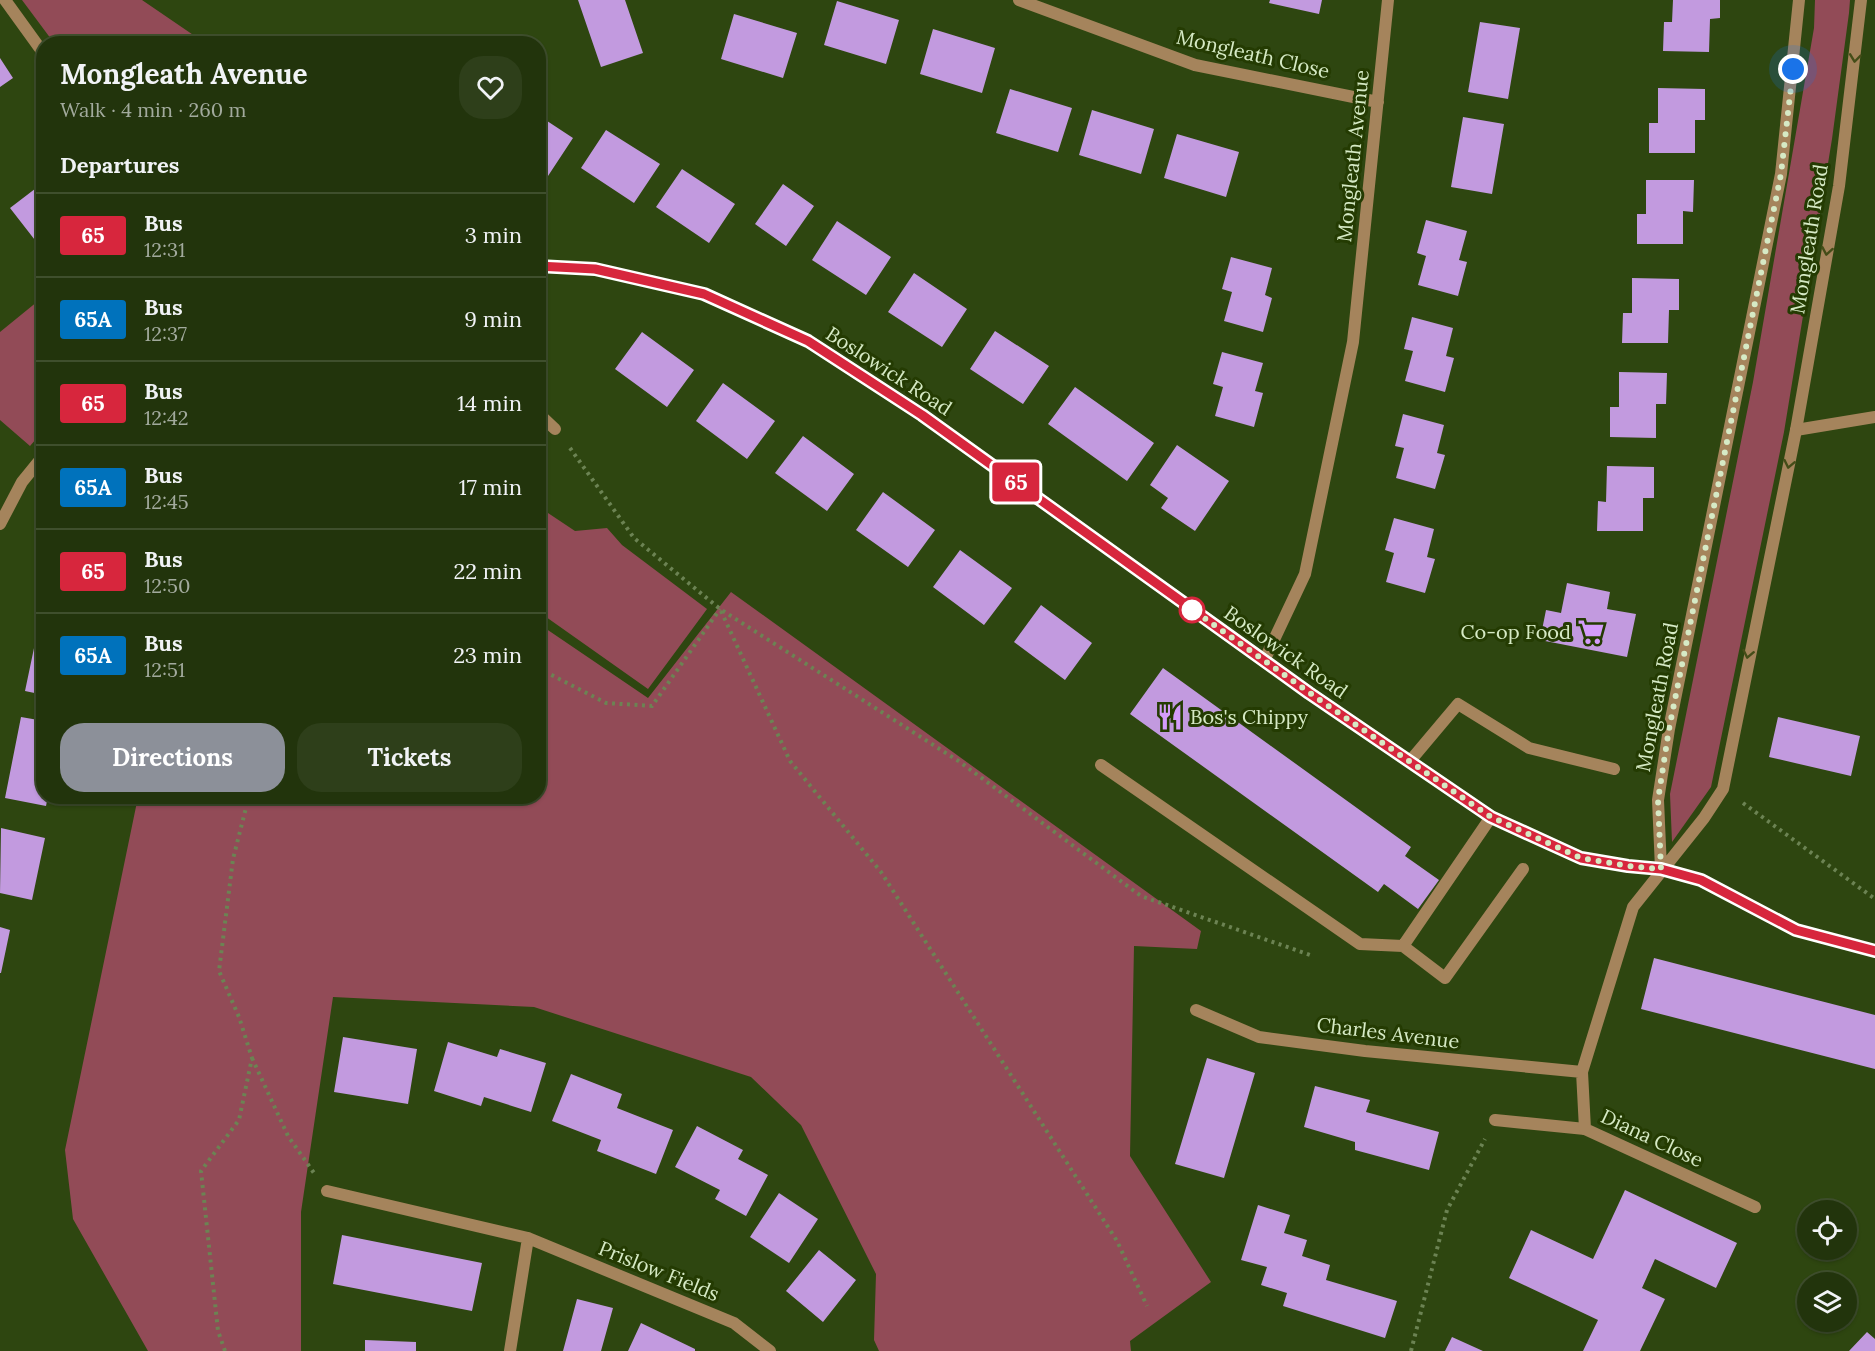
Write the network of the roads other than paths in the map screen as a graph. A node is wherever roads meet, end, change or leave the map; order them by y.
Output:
1 (5, 0) edge
2 (1019, 0) edge
3 (1388, 0) edge
4 (1799, 0) edge
5 (1861, 0) edge
6 (36, 43) edge
7 (1378, 102) junction
8 (546, 266) edge
9 (1875, 417) edge
10 (546, 421) edge
11 (555, 429) road end
12 (1796, 430) junction
13 (36, 465) edge
14 (0, 524) edge
15 (1264, 661) junction
16 (1410, 761) junction
17 (1101, 765) dead end
18 (1614, 769) dead end
19 (1491, 817) junction
20 (1523, 869) dead end
21 (1661, 869) junction
22 (1403, 946) junction
23 (1875, 951) edge
24 (1196, 1010) dead end
25 (1582, 1072) junction
26 (1495, 1120) road end
27 (1585, 1129) junction
28 (327, 1191) road end
29 (1755, 1207) dead end
30 (528, 1238) junction
31 (510, 1351) edge
32 (770, 1351) edge

1 - 6 street
2 - 7 street, Mongleath Close
3 - 7 street, Mongleath Avenue
4 - 21 street, Mongleath Road
5 -> 12 street, Mongleath Road
7 - 15 street, Mongleath Avenue
8 - 15 street, Boslowick Road
9 - 12 street
10 - 11 street
12 -> 21 street, Mongleath Road
13 - 14 street
15 - 16 street, Boslowick Road
16 - 18 street
16 - 19 street, Boslowick Road
17 - 22 street
19 - 21 street, Boslowick Road
19 - 22 street
20 - 22 street
21 - 23 street, Boslowick Road
21 - 25 street, Diana Close
24 - 25 street, Charles Avenue
25 - 27 street, Diana Close
26 - 27 street
27 - 29 street, Diana Close
28 - 30 street, Prislow Fields
30 - 31 street
30 - 32 street, Prislow Fields

